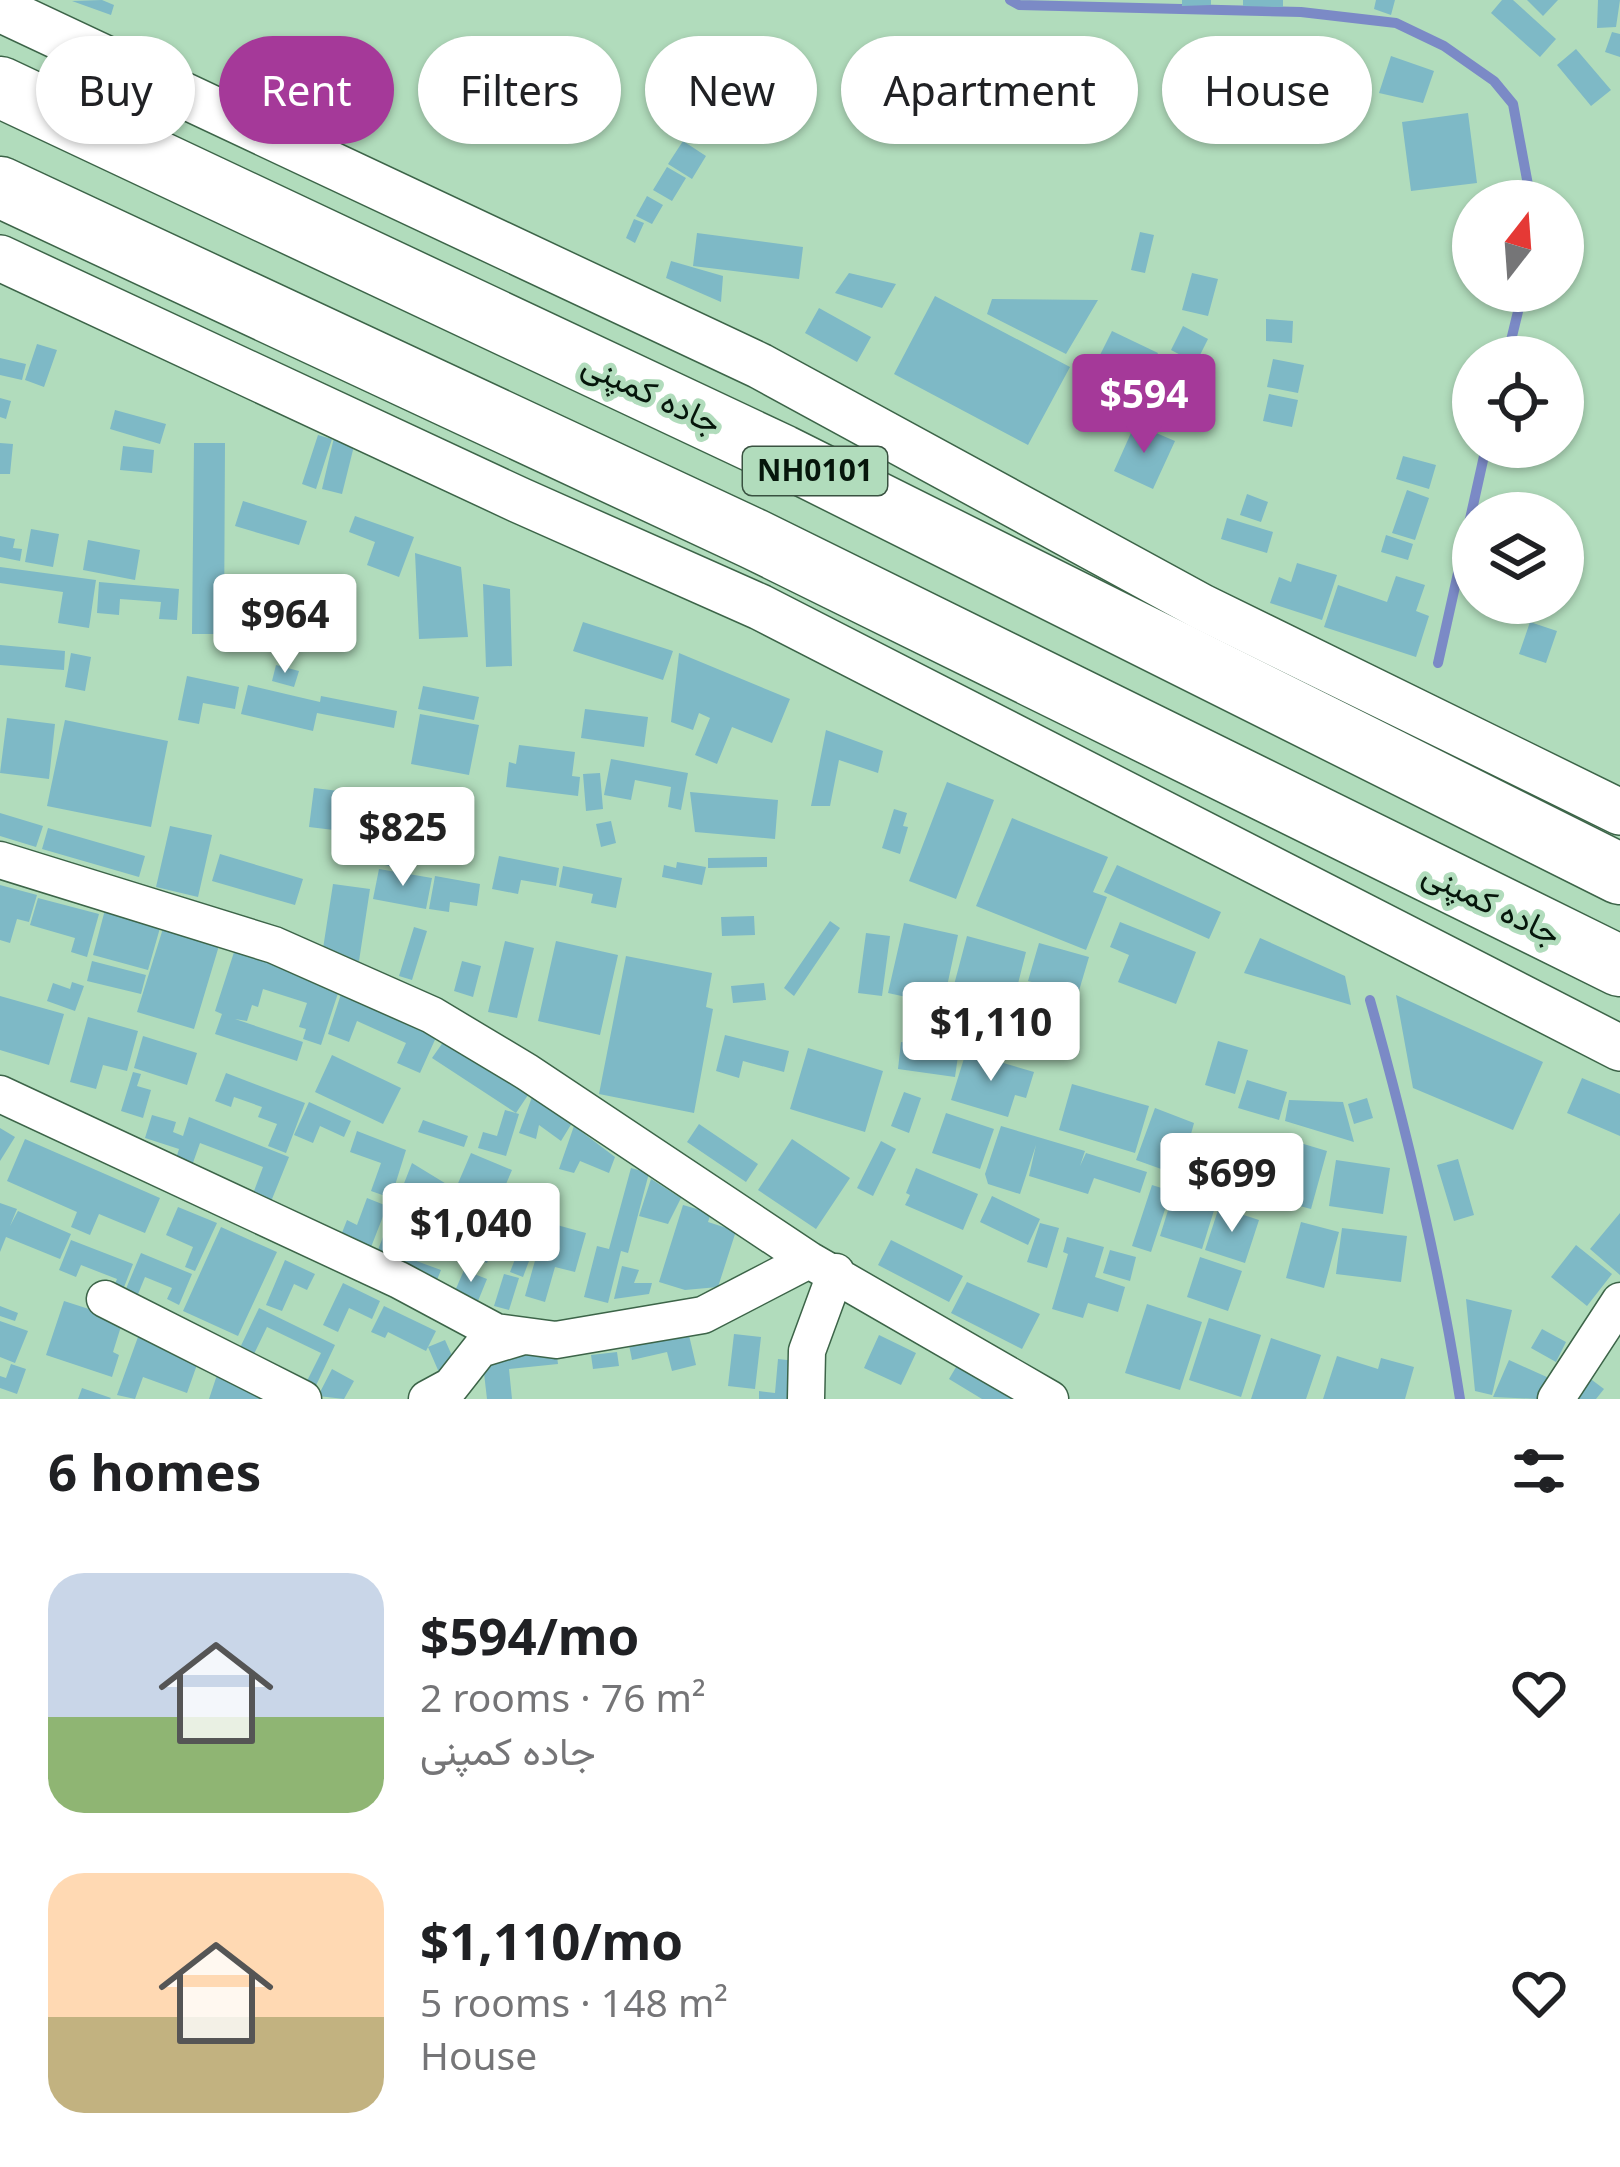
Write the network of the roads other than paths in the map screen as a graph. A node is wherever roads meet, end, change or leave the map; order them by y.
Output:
1 (0, 9) edge
2 (0, 88) edge
3 (0, 188) edge
4 (0, 258) edge
5 (1620, 812) edge
6 (0, 860) edge
7 (1620, 874) edge
8 (1620, 966) edge
9 (1620, 1048) edge
10 (0, 1094) edge
11 (823, 1266) junction
12 (105, 1300) dead end
13 (1620, 1301) edge
14 (526, 1336) junction
15 (303, 1399) edge
16 (427, 1399) edge
17 (806, 1399) edge
18 (1050, 1399) edge
19 (1556, 1399) edge

1 - 5 street
2 - 7 highway, جاده کمپنی / NH0101
3 - 8 highway, جاده کمپنی / NH0101
4 - 9 street
6 - 11 street
10 - 14 street
11 - 14 street
11 - 17 street
11 - 18 street
12 - 15 street
13 - 19 street
14 - 16 street

